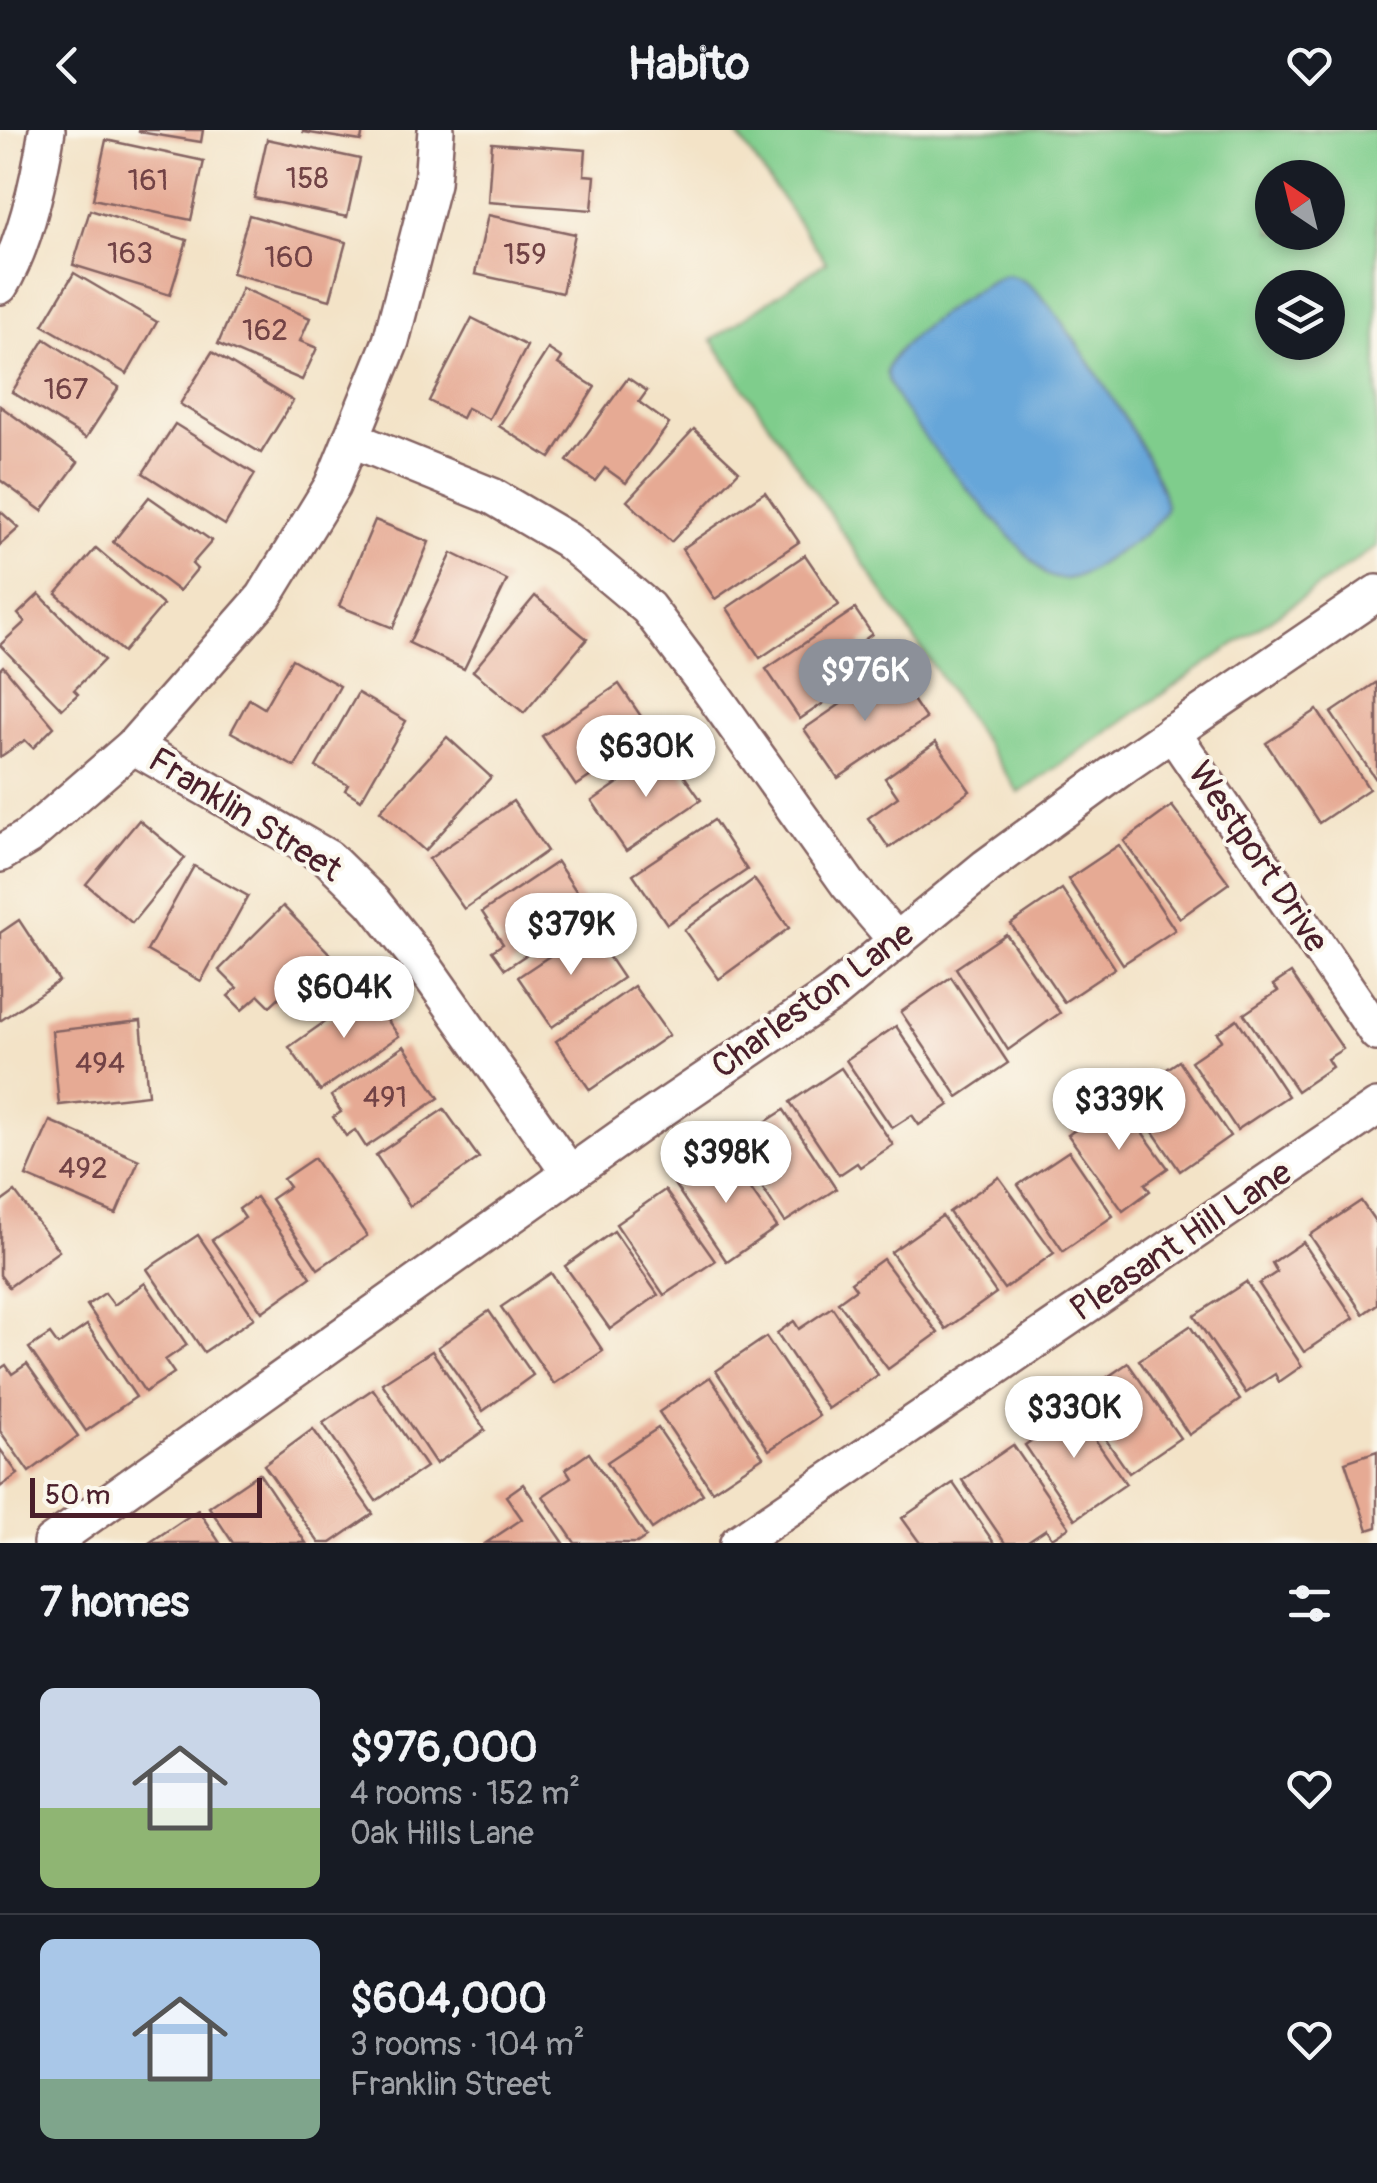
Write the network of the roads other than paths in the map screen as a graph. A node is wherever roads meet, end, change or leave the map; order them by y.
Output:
1 (47, 130) edge
2 (436, 130) edge
3 (0, 286) edge
4 (351, 439) junction
5 (1377, 592) edge
6 (1172, 732) junction
7 (133, 746) junction
8 (0, 854) edge
9 (897, 940) junction
10 (1377, 1032) edge
11 (1377, 1108) edge
12 (570, 1174) junction
13 (51, 1543) edge
14 (738, 1543) edge

1 - 3 street
2 - 4 street
4 - 7 street
4 - 9 street
5 - 6 street, Charleston Lane
6 - 9 street, Charleston Lane
6 - 10 street, Westport Drive
7 - 8 street
7 - 12 street, Franklin Street
9 - 12 street, Charleston Lane
11 - 14 street, Pleasant Hill Lane
12 - 13 street, Charleston Lane

